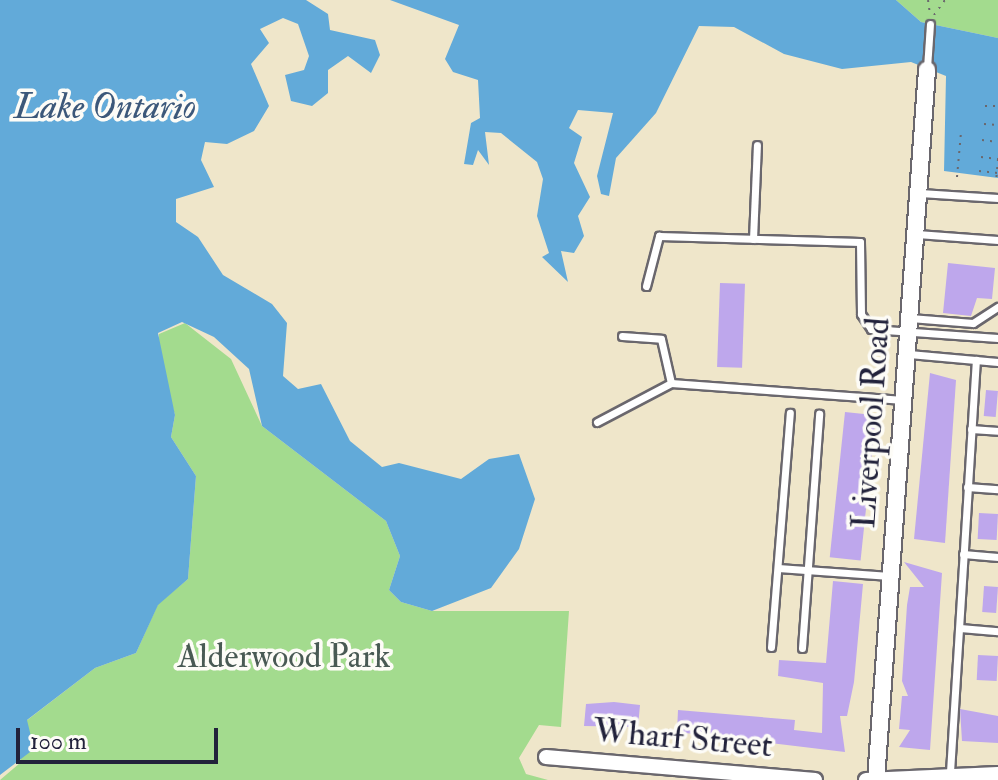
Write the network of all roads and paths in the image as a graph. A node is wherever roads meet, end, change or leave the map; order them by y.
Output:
1 (928, 0) edge
2 (945, 0) edge
3 (930, 24) junction
4 (927, 70) joint
5 (985, 106) dead end
6 (998, 106) edge
7 (984, 124) dead end
8 (998, 125) edge
9 (961, 132) dead end
10 (982, 140) dead end
11 (998, 142) edge
12 (757, 145) dead end
13 (981, 157) dead end
14 (979, 171) dead end
15 (997, 173) edge
16 (957, 177) dead end
17 (996, 183) dead end
18 (918, 193) junction
19 (998, 198) edge
20 (915, 234) junction
21 (753, 239) junction
22 (998, 240) edge
23 (646, 286) dead end
24 (998, 307) edge
25 (908, 326) junction
26 (622, 336) dead end
27 (998, 338) edge
28 (906, 354) junction
29 (976, 360) junction
30 (998, 362) edge
31 (671, 383) junction
32 (903, 400) junction
33 (790, 413) dead end
34 (819, 414) dead end
35 (597, 422) dead end
36 (971, 429) junction
37 (998, 431) edge
38 (967, 487) junction
39 (998, 489) edge
40 (963, 554) junction
41 (998, 557) edge
42 (778, 568) junction
43 (809, 571) junction
44 (890, 576) junction
45 (960, 628) junction
46 (998, 631) edge
47 (771, 647) dead end
48 (802, 648) dead end
49 (546, 757) dead end
50 (950, 772) junction
51 (998, 774) edge
52 (873, 779) edge
53 (815, 780) edge

1 - 3 path
2 - 3 path
3 - 4 lane
4 - 18 street, Liverpool Road
5 - 6 path
7 - 8 path
9 - 16 path
10 - 11 path
12 - 21 lane
13 - 15 path
14 - 15 path
15 - 17 path
18 - 19 lane
18 - 20 street, Liverpool Road
20 - 22 lane
20 - 25 street, Liverpool Road
21 - 23 lane
21 - 25 lane
24 - 25 lane
25 - 27 lane
25 - 28 street, Liverpool Road
26 - 31 lane
28 - 29 lane
28 - 32 street, Liverpool Road
29 - 30 lane
29 - 36 lane
31 - 32 lane
31 - 35 lane
32 - 44 street, Liverpool Road
33 - 42 lane
34 - 43 lane
36 - 37 lane
36 - 38 lane
38 - 39 lane
38 - 40 lane
40 - 41 lane
40 - 45 lane
42 - 43 lane
42 - 47 lane
43 - 44 lane
43 - 48 lane
44 - 52 street, Liverpool Road
45 - 46 lane
45 - 50 lane
49 - 53 street, Wharf Street
50 - 51 street
50 - 52 street

